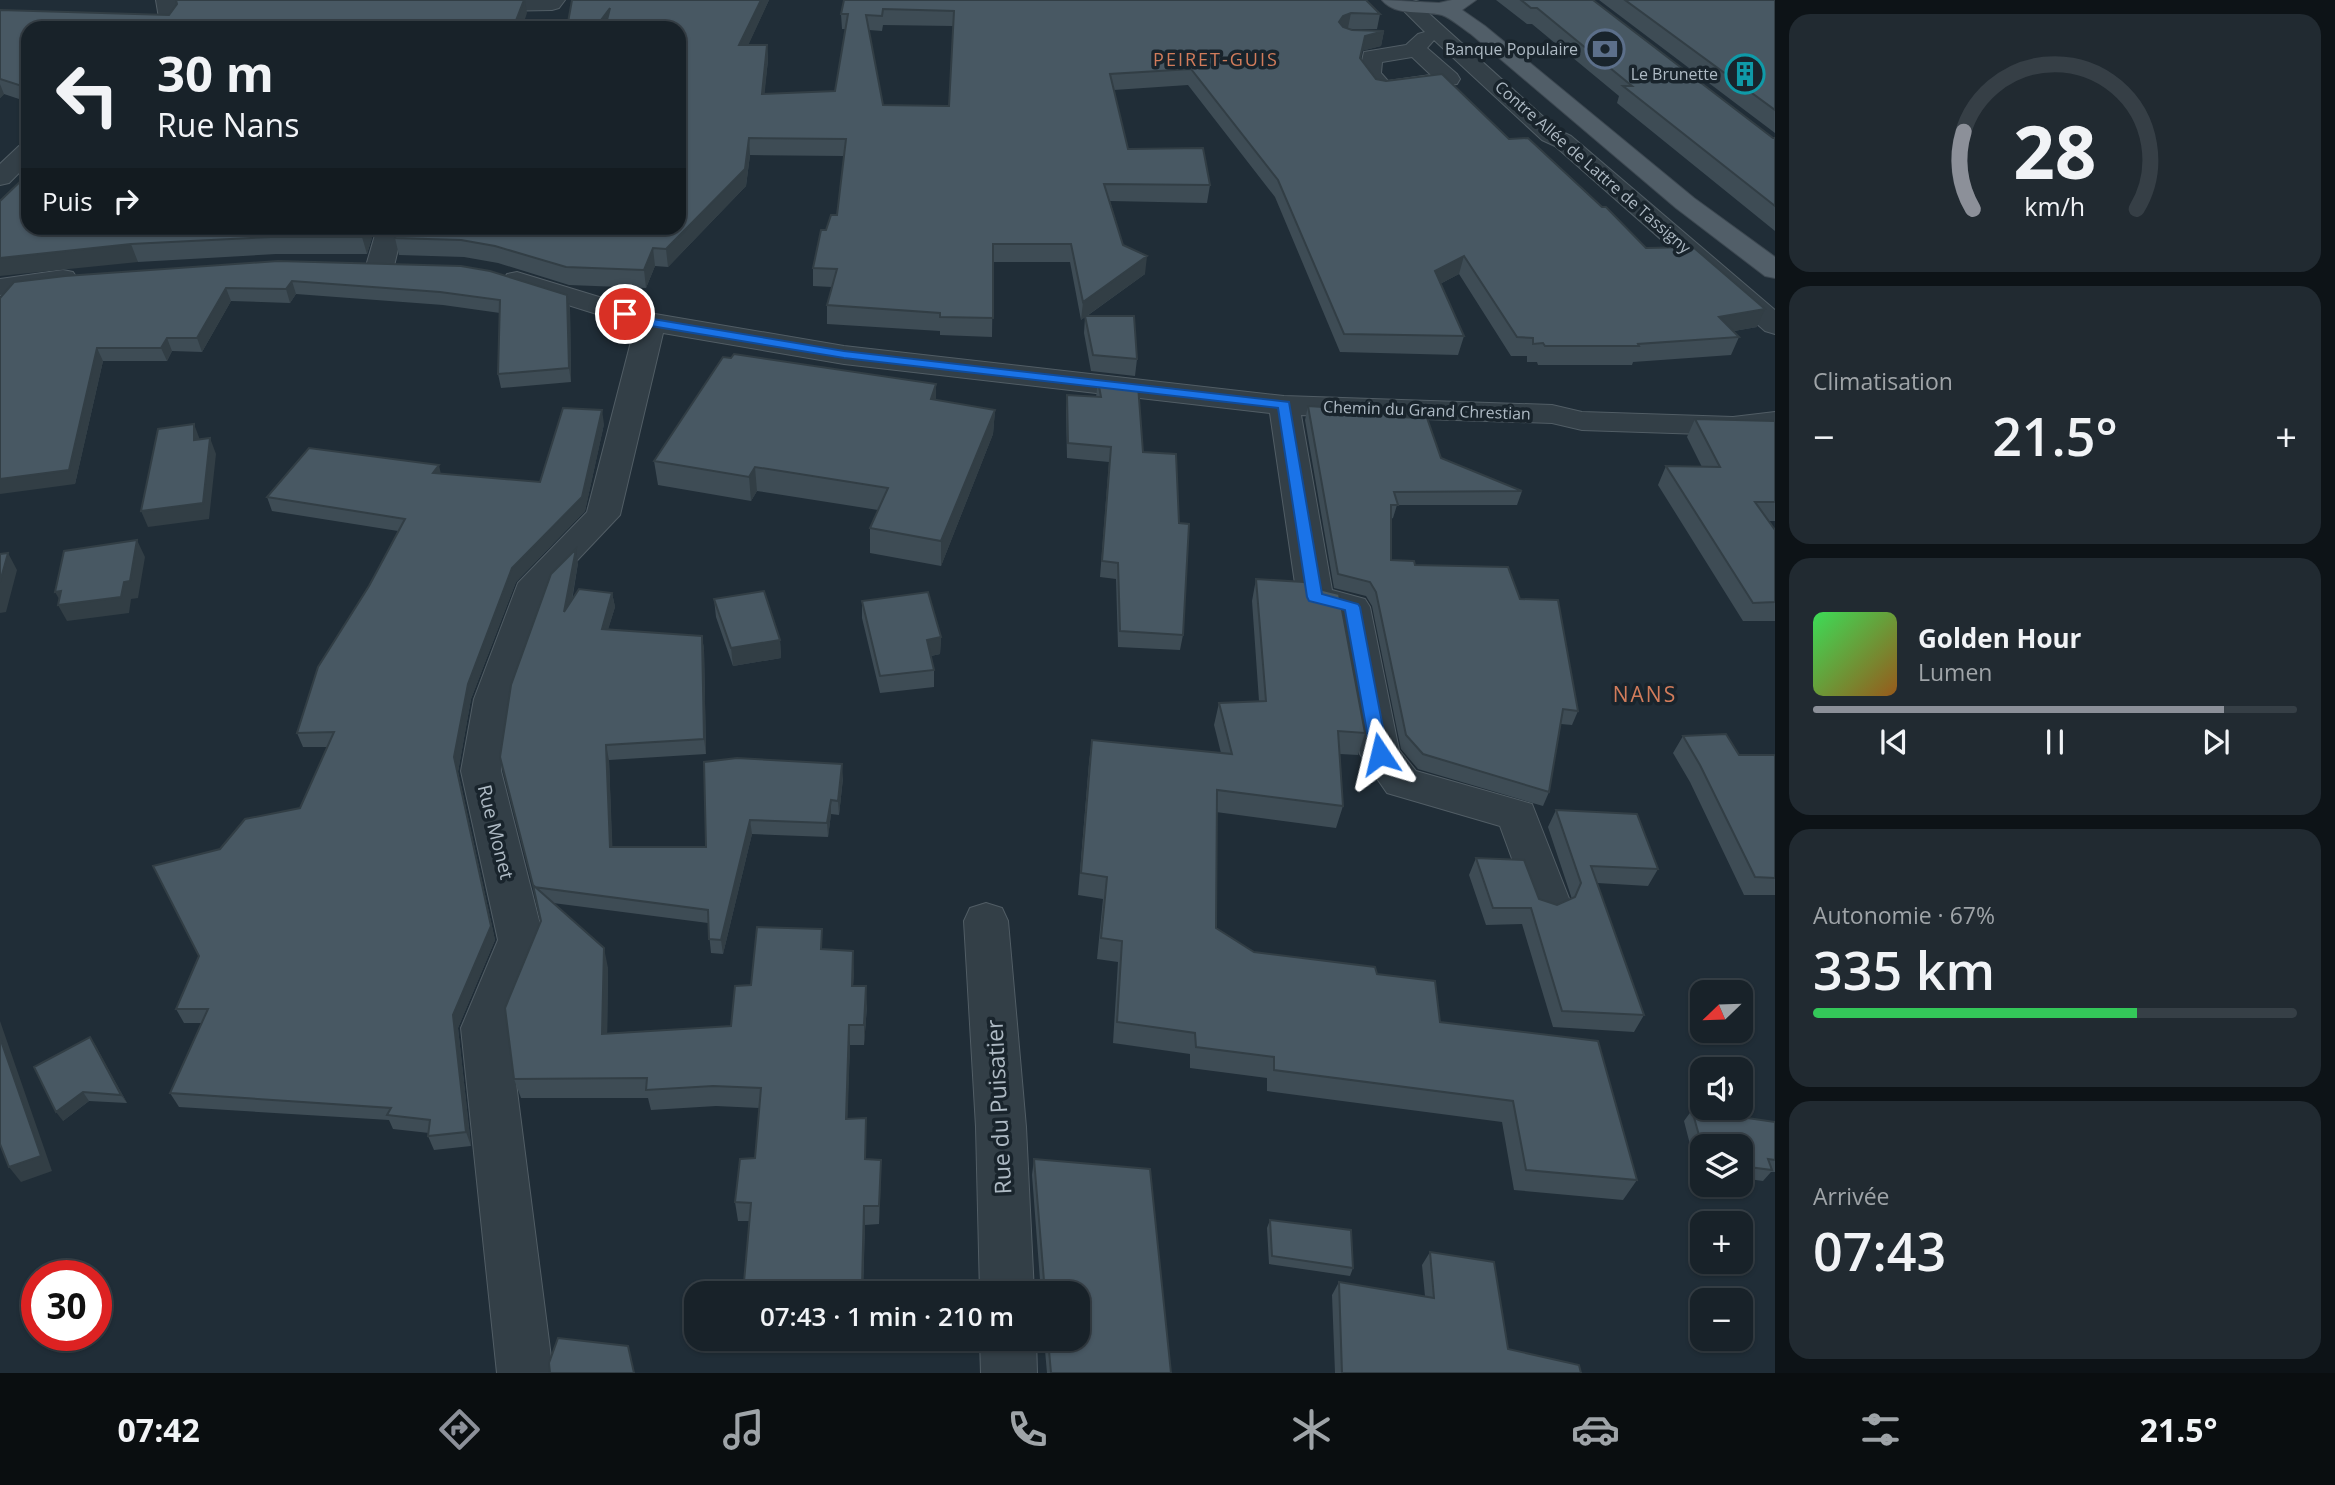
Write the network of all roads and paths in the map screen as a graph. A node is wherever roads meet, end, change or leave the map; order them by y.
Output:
1 (166, 0) edge
2 (555, 0) edge
3 (1392, 0) edge
4 (1458, 4) edge
5 (500, 5) edge
6 (1416, 7) junction
7 (168, 21) edge
8 (1363, 37) edge
9 (1428, 50) junction
10 (1370, 70) edge
11 (388, 235) edge
12 (1775, 253) edge
13 (380, 266) edge
14 (1775, 270) edge
15 (487, 272) edge
16 (83, 276) edge
17 (1, 287) edge
18 (651, 322) junction
19 (1775, 325) edge
20 (1284, 405) junction
21 (1775, 421) edge
22 (1548, 901) edge
23 (986, 921) dead end
24 (1007, 1281) edge
25 (1008, 1351) edge
26 (525, 1373) edge
27 (1009, 1373) edge

1 - 7 street
2 - 5 street
3 - 6 main road
4 - 6 main road
4 - 12 main road
4 - 14 main road
6 - 9 street, Contre Allée de Lattre de Tassigny
8 - 9 street
9 - 10 street
9 - 19 street, Contre Allée de Lattre de Tassigny
11 - 13 street
15 - 18 street, Chemin du Grand Chrestian
16 - 17 street
18 - 20 street, Chemin du Grand Chrestian
18 - 26 street, Rue Monet
20 - 21 street, Chemin du Grand Chrestian
20 - 22 street
23 - 24 street, Rue du Puisatier
25 - 27 street

